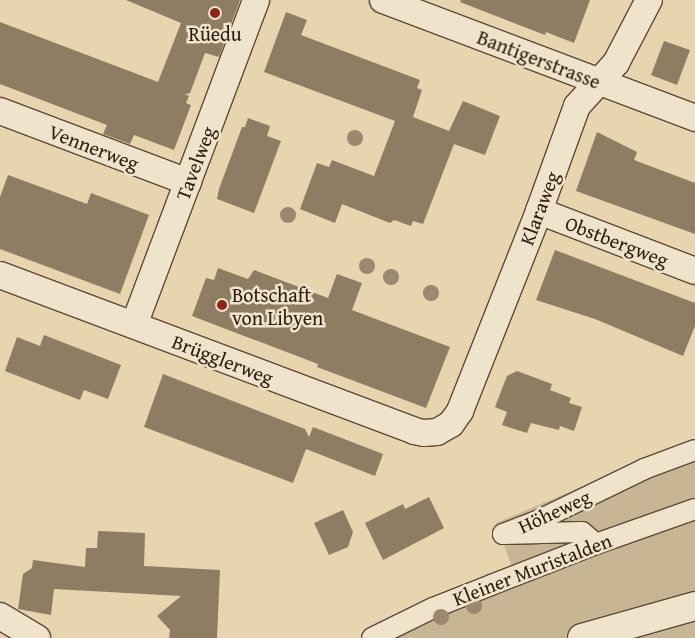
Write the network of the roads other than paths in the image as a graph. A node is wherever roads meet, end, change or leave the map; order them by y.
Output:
1 (256, 0) edge
2 (383, 0) edge
3 (648, 0) edge
4 (597, 82) junction
5 (0, 111) edge
6 (695, 118) edge
7 (188, 182) junction
8 (539, 211) junction
9 (695, 270) edge
10 (0, 275) edge
11 (134, 325) junction
12 (447, 426) joint
13 (695, 450) edge
14 (695, 509) edge
15 (596, 544) junction
16 (695, 606) edge
17 (0, 616) edge
18 (38, 638) edge
19 (372, 638) edge
20 (582, 638) edge

1 - 7 street, Tavelweg
2 - 4 street, Bantigerstrasse
3 - 4 street, Klaraweg
4 - 6 street, Bantigerstrasse
4 - 8 street, Klaraweg
5 - 7 street, Vennerweg
7 - 11 street, Tavelweg
8 - 9 street, Obstbergweg
8 - 12 street, Klaraweg
10 - 11 street, Brügglerweg
11 - 12 street, Brügglerweg
13 - 15 street, Höheweg
14 - 15 street, Kleiner Muristalden
15 - 19 street, Kleiner Muristalden
16 - 20 main road
17 - 18 street

